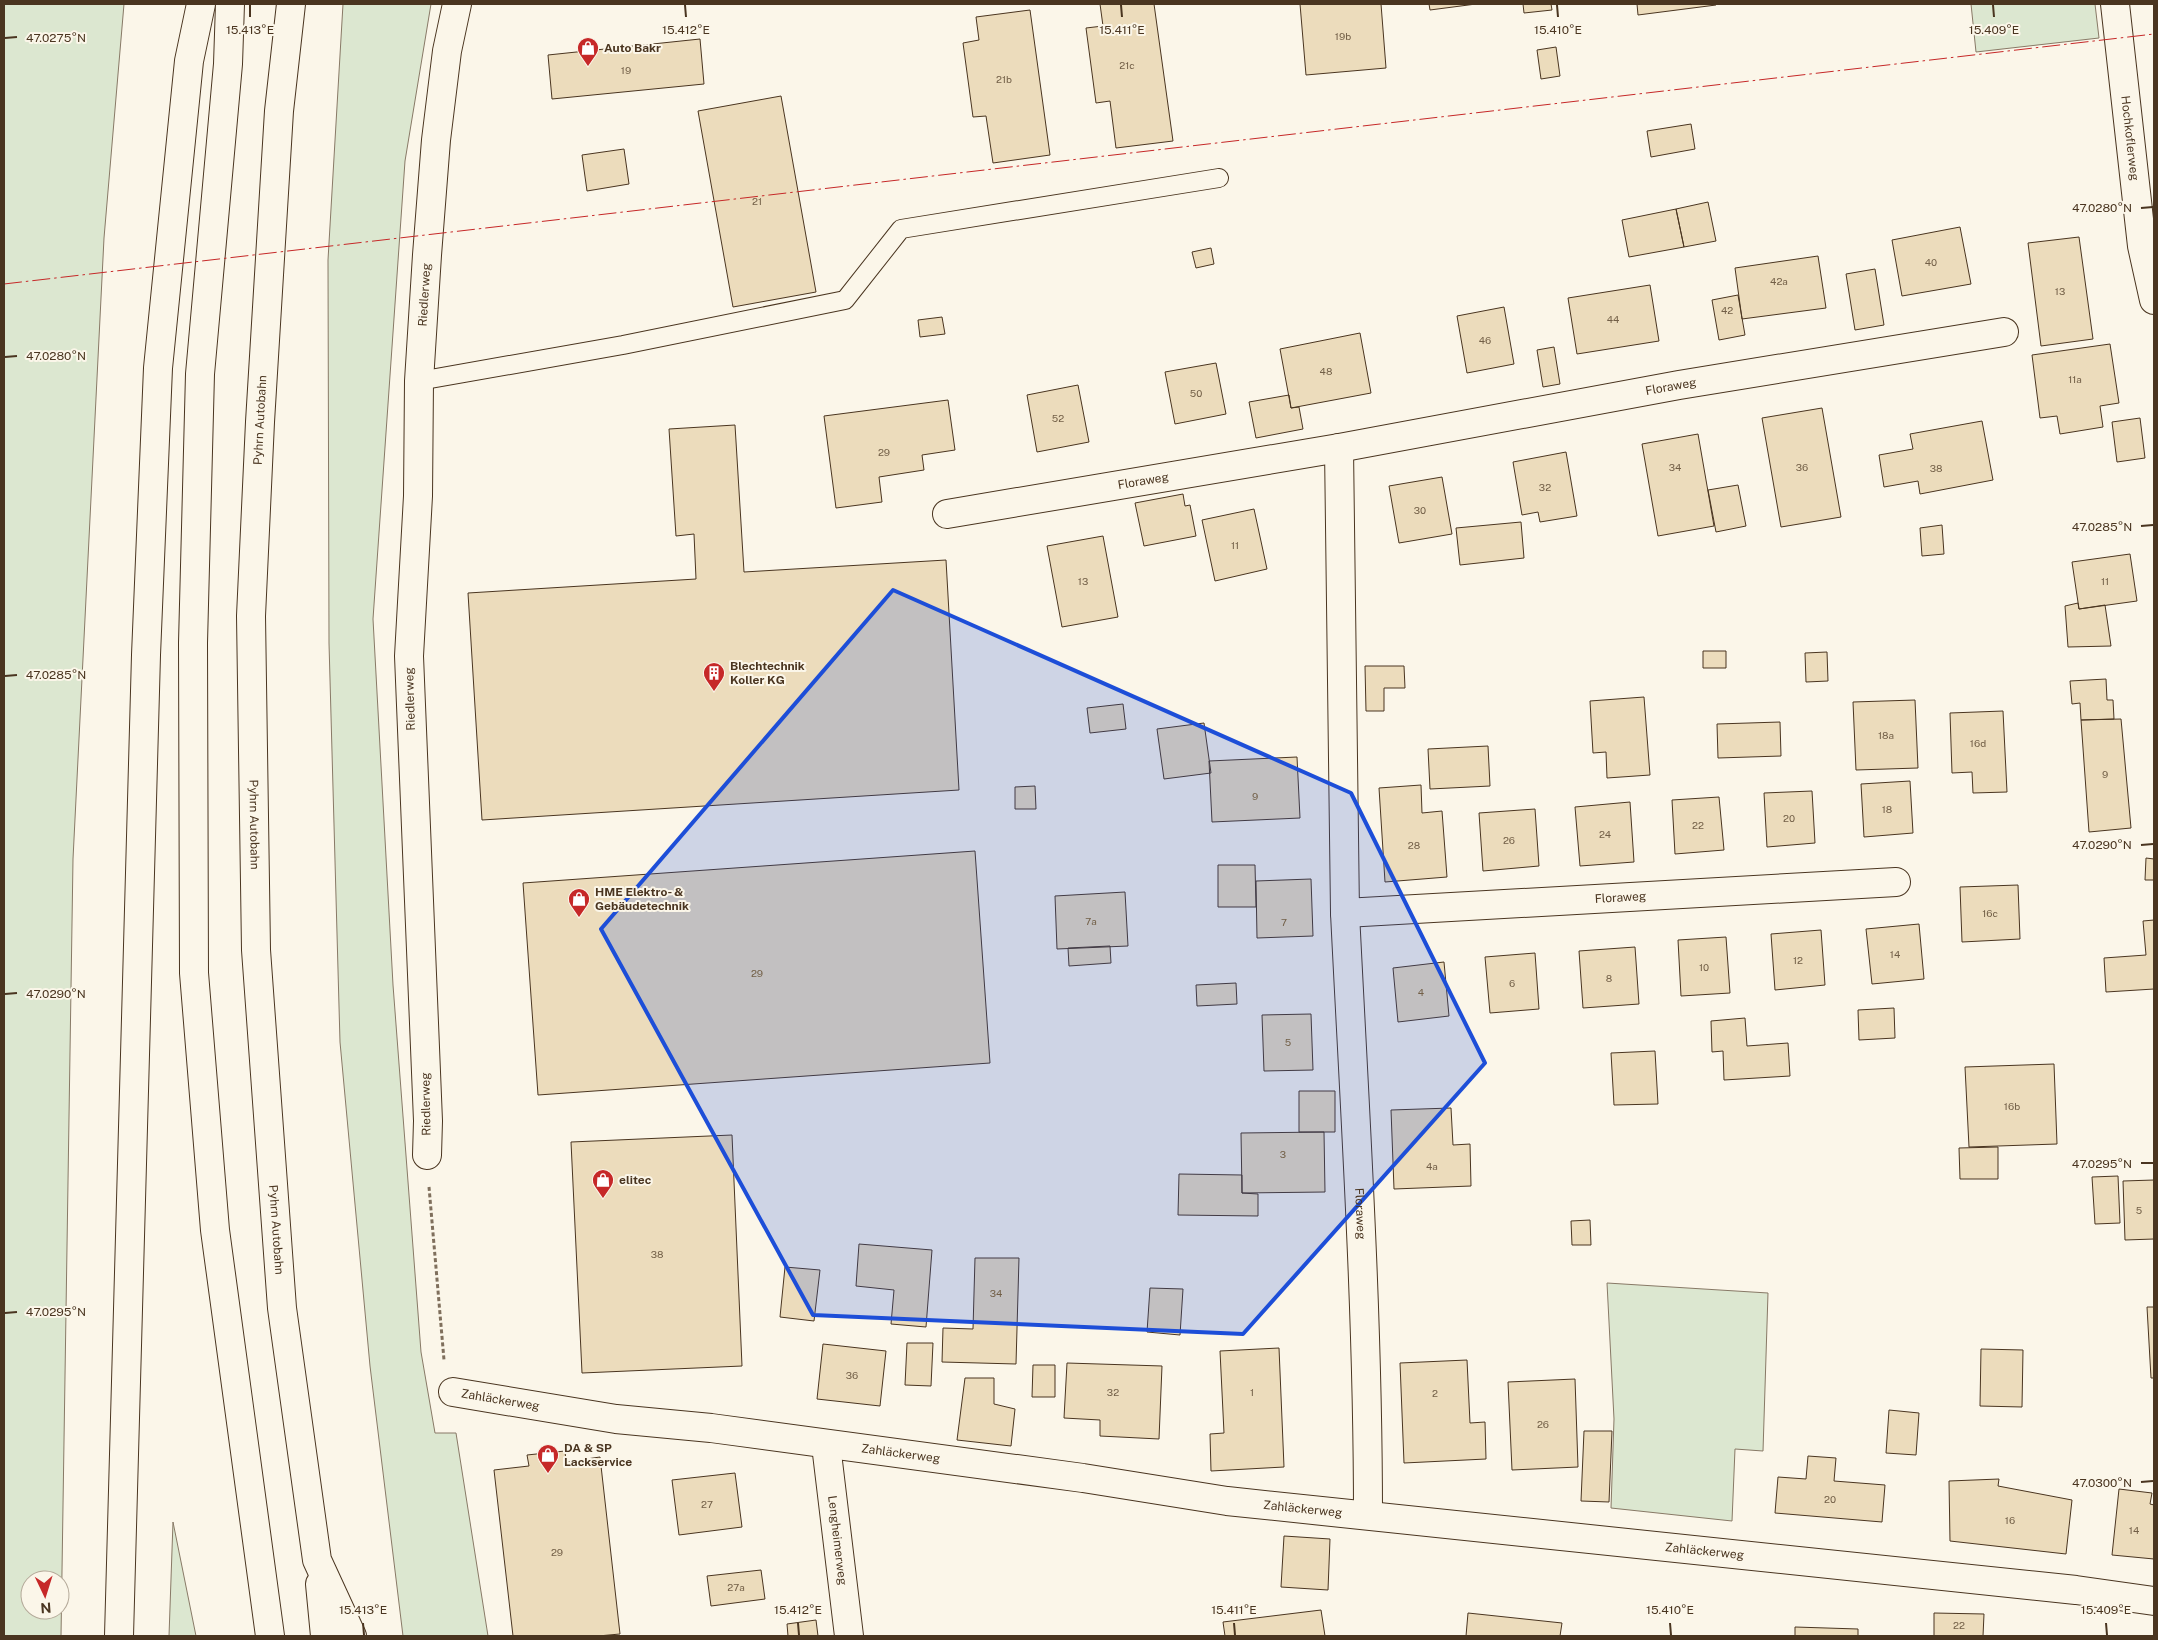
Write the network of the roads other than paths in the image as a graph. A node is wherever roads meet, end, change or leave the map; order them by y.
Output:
1 (201, 4) edge
2 (230, 4) edge
3 (291, 4) edge
4 (456, 4) edge
5 (2115, 4) edge
6 (1219, 178) dead end
7 (2154, 300) edge
8 (2004, 332) dead end
9 (419, 381) junction
10 (1340, 448) junction
11 (947, 514) dead end
12 (1896, 882) dead end
13 (1345, 913) junction
14 (427, 1155) road end
15 (453, 1392) road end
16 (826, 1445) junction
17 (1368, 1515) junction
18 (317, 1560) junction
19 (2154, 1600) edge
20 (119, 1636) edge
21 (270, 1636) edge
22 (325, 1636) edge
23 (352, 1636) edge
24 (849, 1636) edge

1 - 20 main road
2 - 21 main road
3 - 18 main road, Pyhrn Autobahn
4 - 9 main road, Riedlerweg
5 - 7 main road, Hochkoflerweg
6 - 9 lane
8 - 10 main road, Floraweg
9 - 14 main road, Riedlerweg
10 - 11 main road, Floraweg
10 - 13 main road, Floraweg
12 - 13 main road, Floraweg
13 - 17 main road, Floraweg
15 - 16 main road, Zahläckerweg
16 - 17 main road, Zahläckerweg
16 - 24 main road, Lengheimerweg
17 - 19 main road, Zahläckerweg
18 - 22 main road
18 - 23 main road, Pyhrn Autobahn

